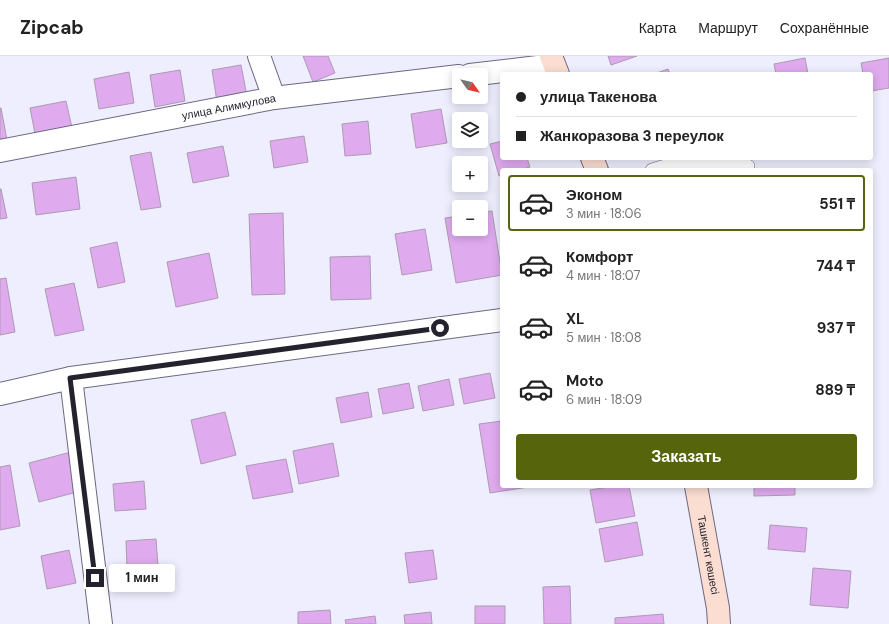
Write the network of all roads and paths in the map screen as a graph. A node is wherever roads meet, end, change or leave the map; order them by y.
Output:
1 (259, 56) edge
2 (554, 65) edge
3 (488, 73) edge
4 (452, 77) edge
5 (274, 98) junction
6 (0, 151) edge
7 (748, 166) dead end
8 (659, 168) edge
9 (500, 320) edge
10 (70, 378) junction
11 (0, 394) edge
12 (696, 488) edge
13 (101, 624) edge
14 (719, 624) edge

1 - 5 street
2 - 3 street
4 - 5 street, улица Алимкулова
5 - 6 street, улица Алимкулова
7 - 8 lane
9 - 10 street
10 - 11 street
10 - 13 street
12 - 14 main road, Ташкент көшесі

